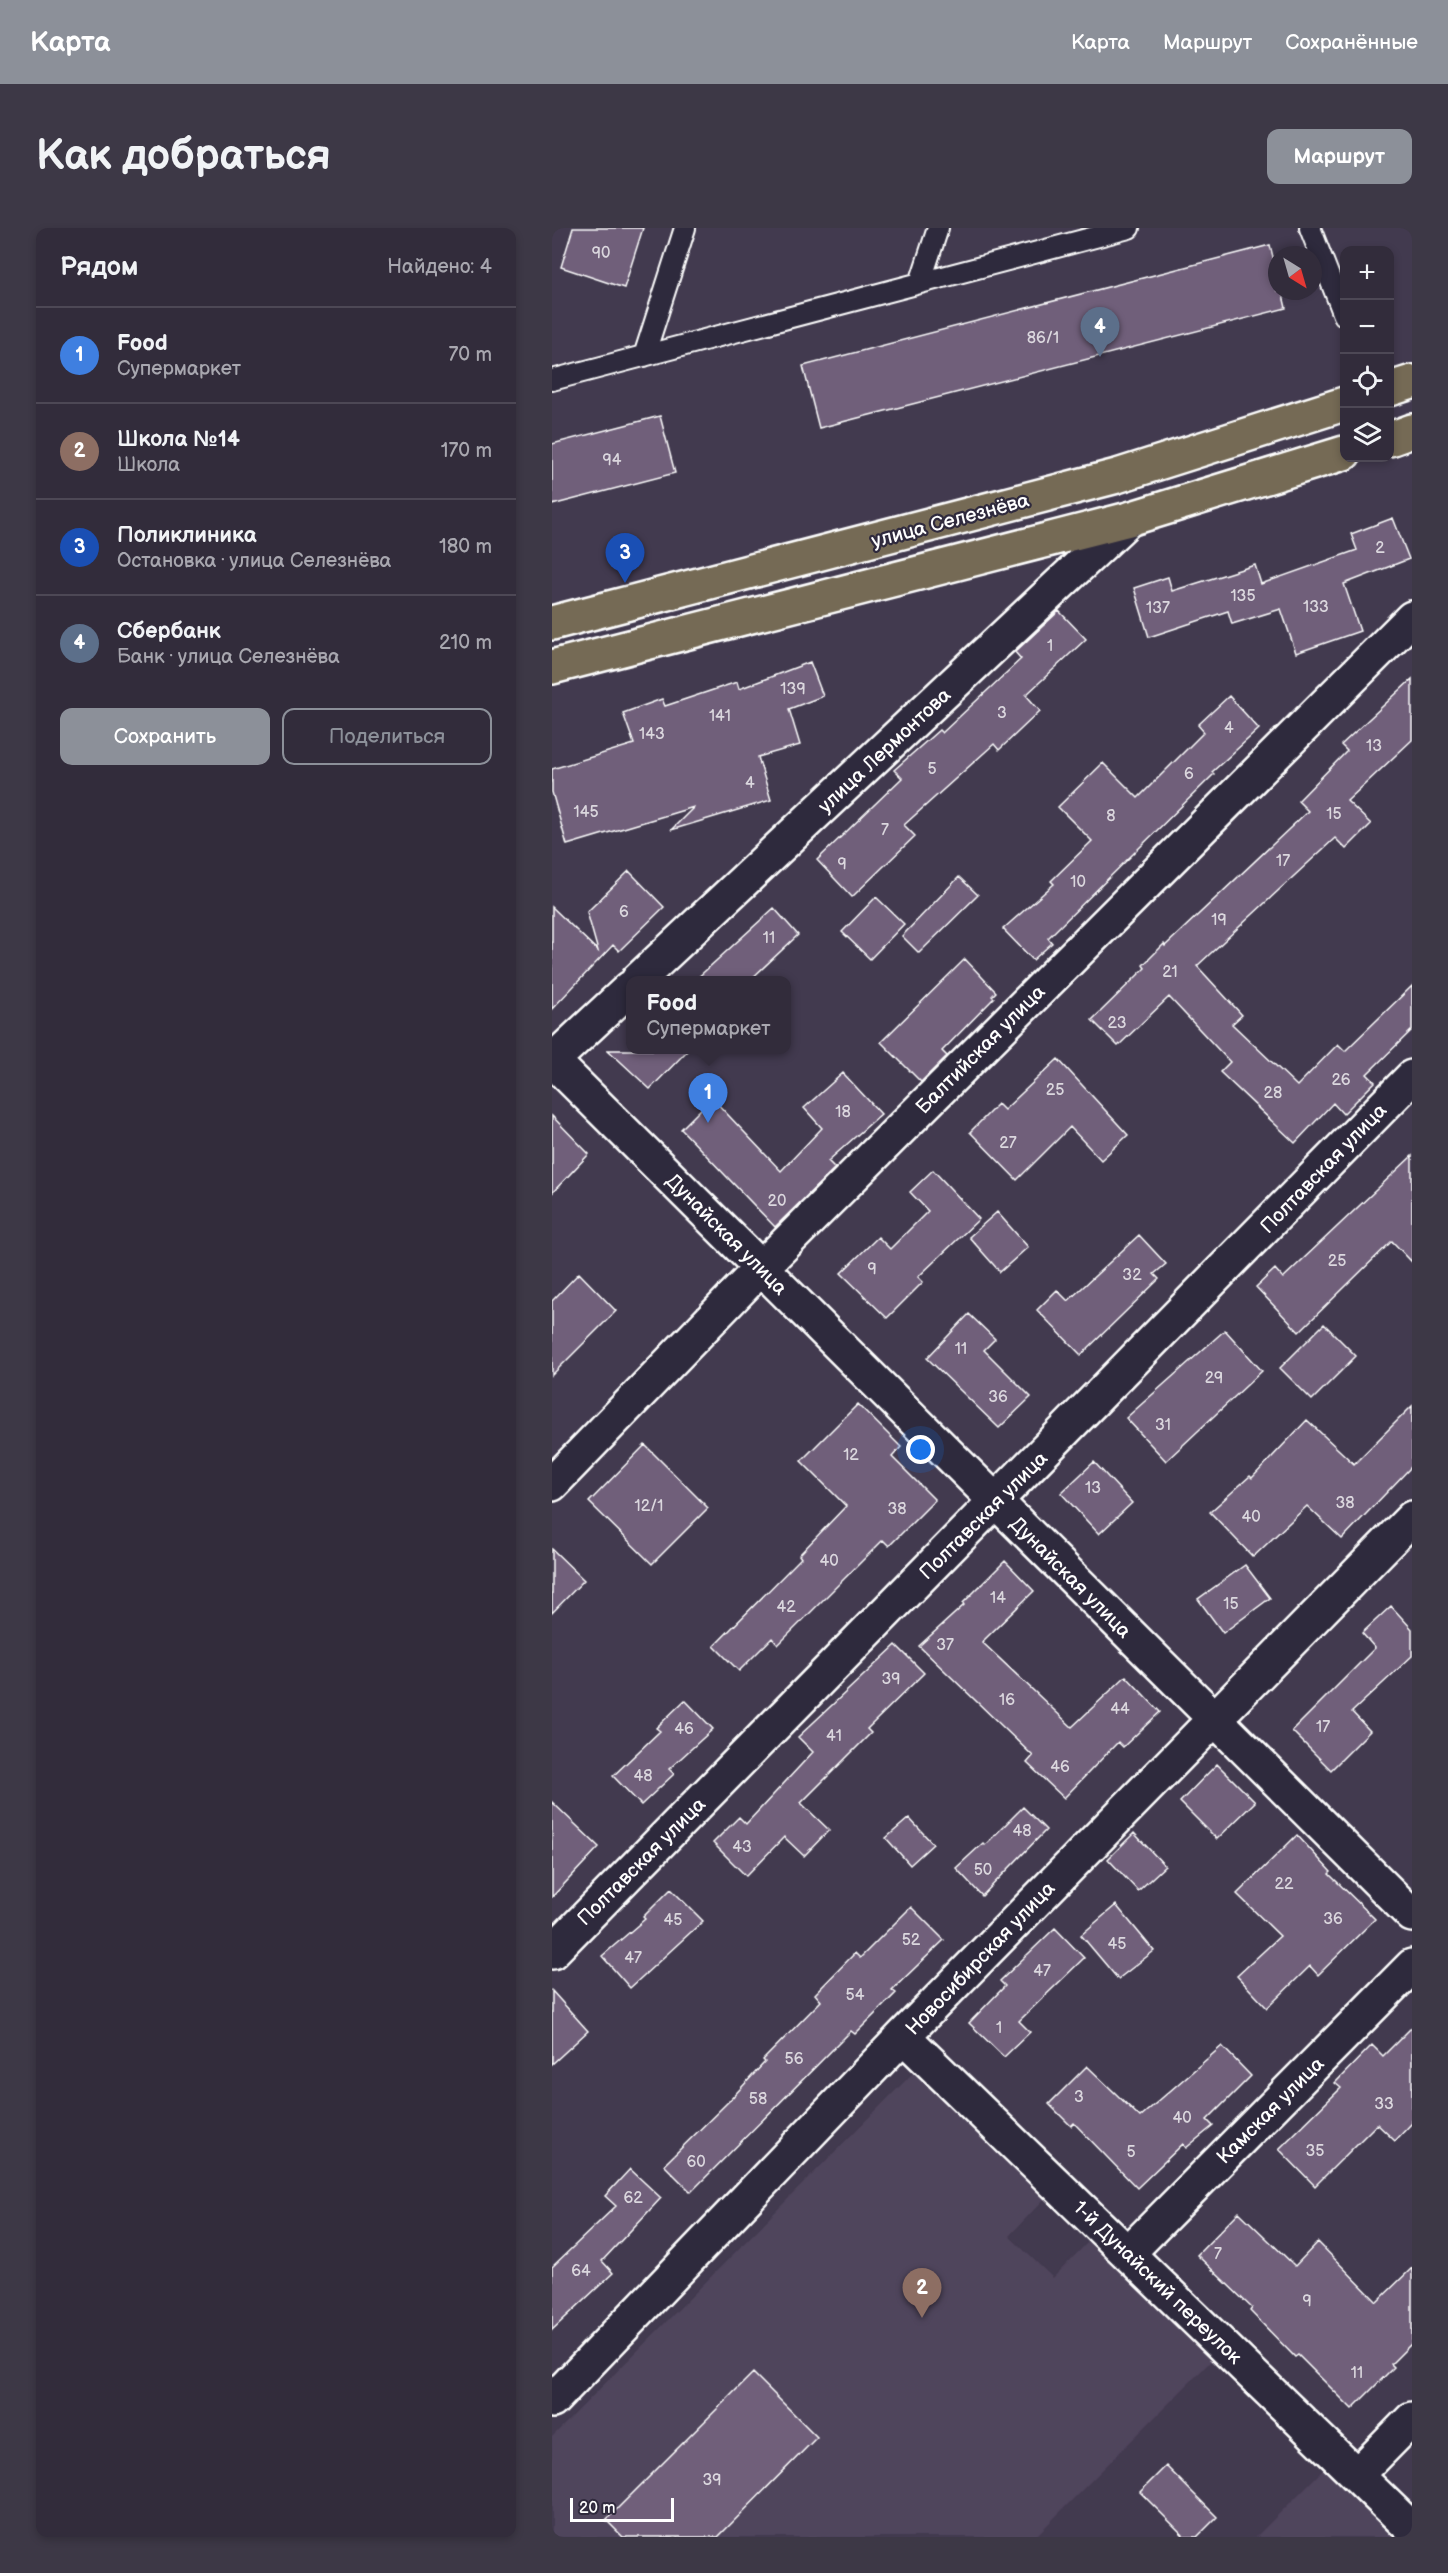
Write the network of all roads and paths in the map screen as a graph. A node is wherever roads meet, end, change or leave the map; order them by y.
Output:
1 (685, 228) edge
2 (938, 228) edge
3 (1129, 228) edge
4 (1310, 228) edge
5 (920, 283) junction
6 (1340, 305) edge
7 (644, 356) junction
8 (552, 380) edge
9 (1412, 382) edge
10 (1394, 387) edge
11 (1340, 405) edge
12 (1412, 431) edge
13 (1394, 437) edge
14 (1340, 454) edge
15 (1130, 519) junction
16 (1412, 618) edge
17 (552, 623) edge
18 (552, 667) edge
19 (643, 976) edge
20 (626, 992) edge
21 (552, 1061) edge
22 (1412, 1077) edge
23 (761, 1268) junction
24 (552, 1484) edge
25 (996, 1502) junction
26 (1412, 1518) edge
27 (1215, 1719) junction
28 (1412, 1915) edge
29 (552, 1952) edge
30 (1412, 1966) edge
31 (903, 2036) junction
32 (1128, 2253) junction
33 (552, 2401) edge
34 (1412, 2419) edge
35 (1358, 2474) junction
36 (1412, 2529) edge

1 - 7 lane
2 - 5 lane
3 - 5 lane
4 - 6 lane
5 - 7 lane
7 - 8 lane
9 - 10 main road
11 - 17 main road, улица Селезнёва
12 - 13 main road
14 - 15 main road
15 - 18 main road
15 - 19 street, улица Лермонтова
16 - 23 street, Балтийская улица
20 - 21 street
21 - 23 street, Дунайская улица
22 - 25 street, Полтавская улица
23 - 24 street, Балтийская улица
23 - 25 street, Дунайская улица
25 - 27 street, Дунайская улица
25 - 29 street, Полтавская улица
26 - 27 street, Новосибирская улица
27 - 28 street, Дунайская улица
27 - 31 street, Новосибирская улица
30 - 32 street, Камская улица
31 - 32 street, 1-й Дунайский переулок
31 - 33 street, Новосибирская улица
32 - 35 street, 1-й Дунайский переулок
34 - 35 street
35 - 36 street, 1-й Дунайский переулок

